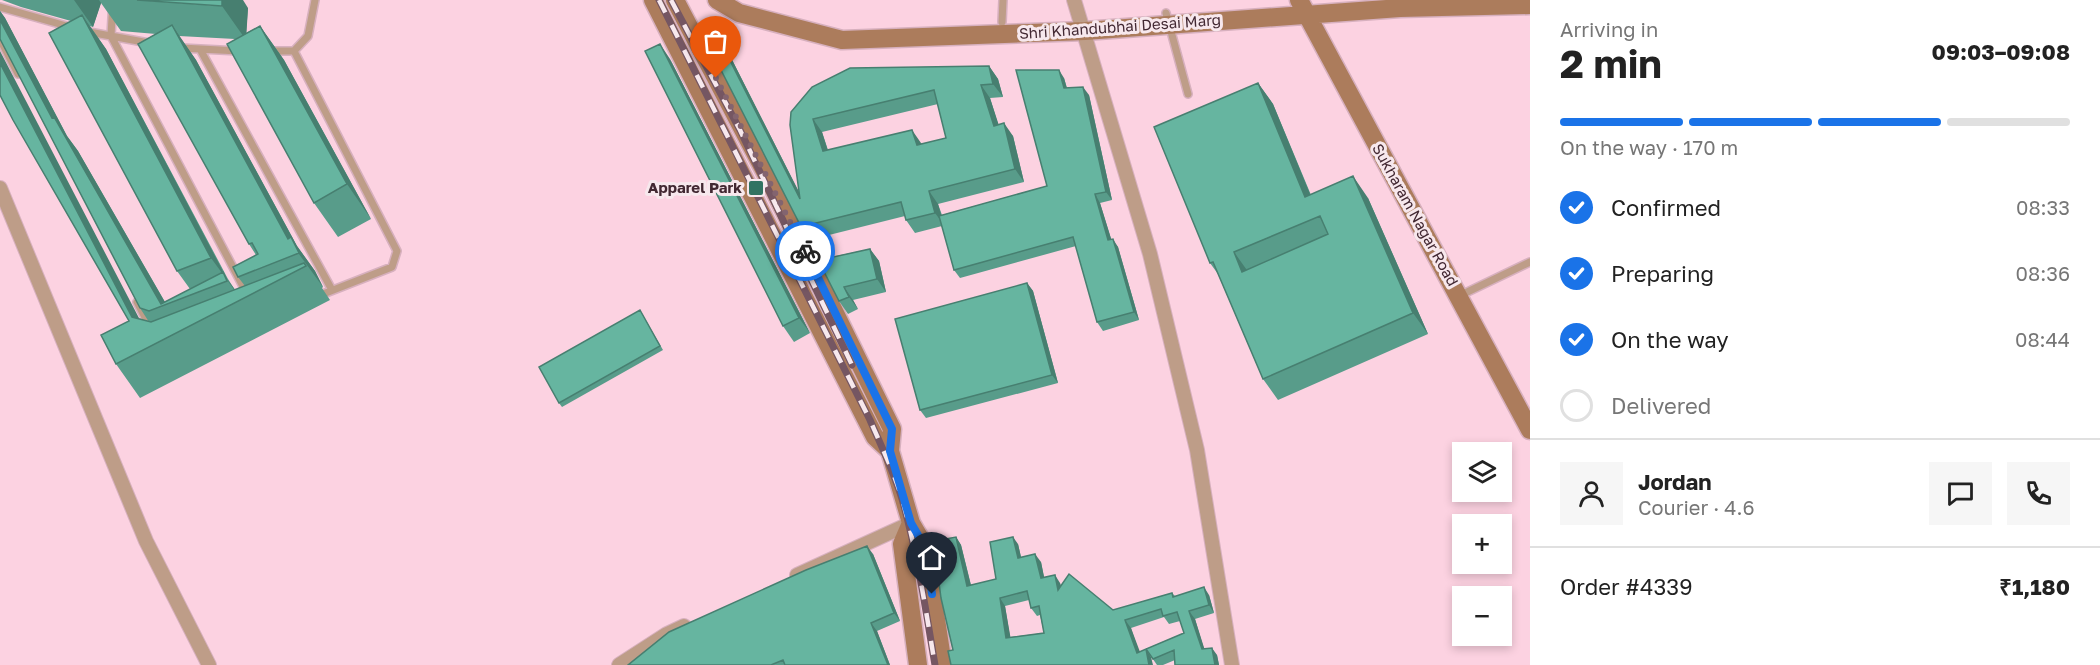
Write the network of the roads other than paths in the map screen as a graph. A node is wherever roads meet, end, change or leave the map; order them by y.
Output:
1 (113, 0) edge
2 (315, 0) edge
3 (653, 0) edge
4 (675, 0) edge
5 (717, 0) edge
6 (740, 0) edge
7 (1003, 0) edge
8 (1074, 0) edge
9 (1370, 0) edge
10 (1530, 5) edge
11 (1302, 6) edge
12 (0, 8) edge
13 (1167, 19) junction
14 (1002, 22) junction
15 (1083, 25) junction
16 (111, 36) junction
17 (0, 39) edge
18 (156, 44) edge
19 (167, 45) edge
20 (201, 51) junction
21 (248, 51) edge
22 (259, 51) edge
23 (294, 51) junction
24 (22, 81) edge
25 (1188, 94) dead end
26 (0, 188) edge
27 (1530, 262) edge
28 (332, 290) junction
29 (133, 294) edge
30 (1459, 296) junction
31 (249, 298) edge
32 (312, 298) dead end
33 (155, 336) edge
34 (1530, 430) edge
35 (890, 451) junction
36 (911, 523) junction
37 (784, 581) edge
38 (699, 619) edge
39 (209, 665) edge
40 (619, 665) edge
41 (918, 665) edge
42 (943, 665) edge
43 (1232, 665) edge

1 - 16 lane
2 - 23 lane
3 - 35 main road
4 - 35 main road
5 - 15 main road, Shri Khandubhai Desai Marg
6 - 14 main road, Shri Khandubhai Desai Marg
7 - 14 lane
8 - 15 street
9 - 11 main road, Shri Khandubhai Desai Marg
10 - 11 main road, Shri Khandubhai Desai Marg
11 - 13 main road, Shri Khandubhai Desai Marg
11 - 30 main road, Sukharam Nagar Road
12 - 16 lane
13 - 15 main road, Shri Khandubhai Desai Marg
13 - 25 lane
14 - 15 main road, Shri Khandubhai Desai Marg
15 - 43 street
16 - 18 lane
16 - 31 lane
17 - 24 lane
19 - 20 lane
20 - 21 lane
20 - 28 lane
22 - 23 lane
23 - 28 lane
26 - 39 street
27 - 30 lane
28 - 32 lane
29 - 33 lane
30 - 34 main road, Sukharam Nagar Road
35 - 36 main road
36 - 37 street
36 - 41 main road
36 - 42 main road
38 - 40 street

